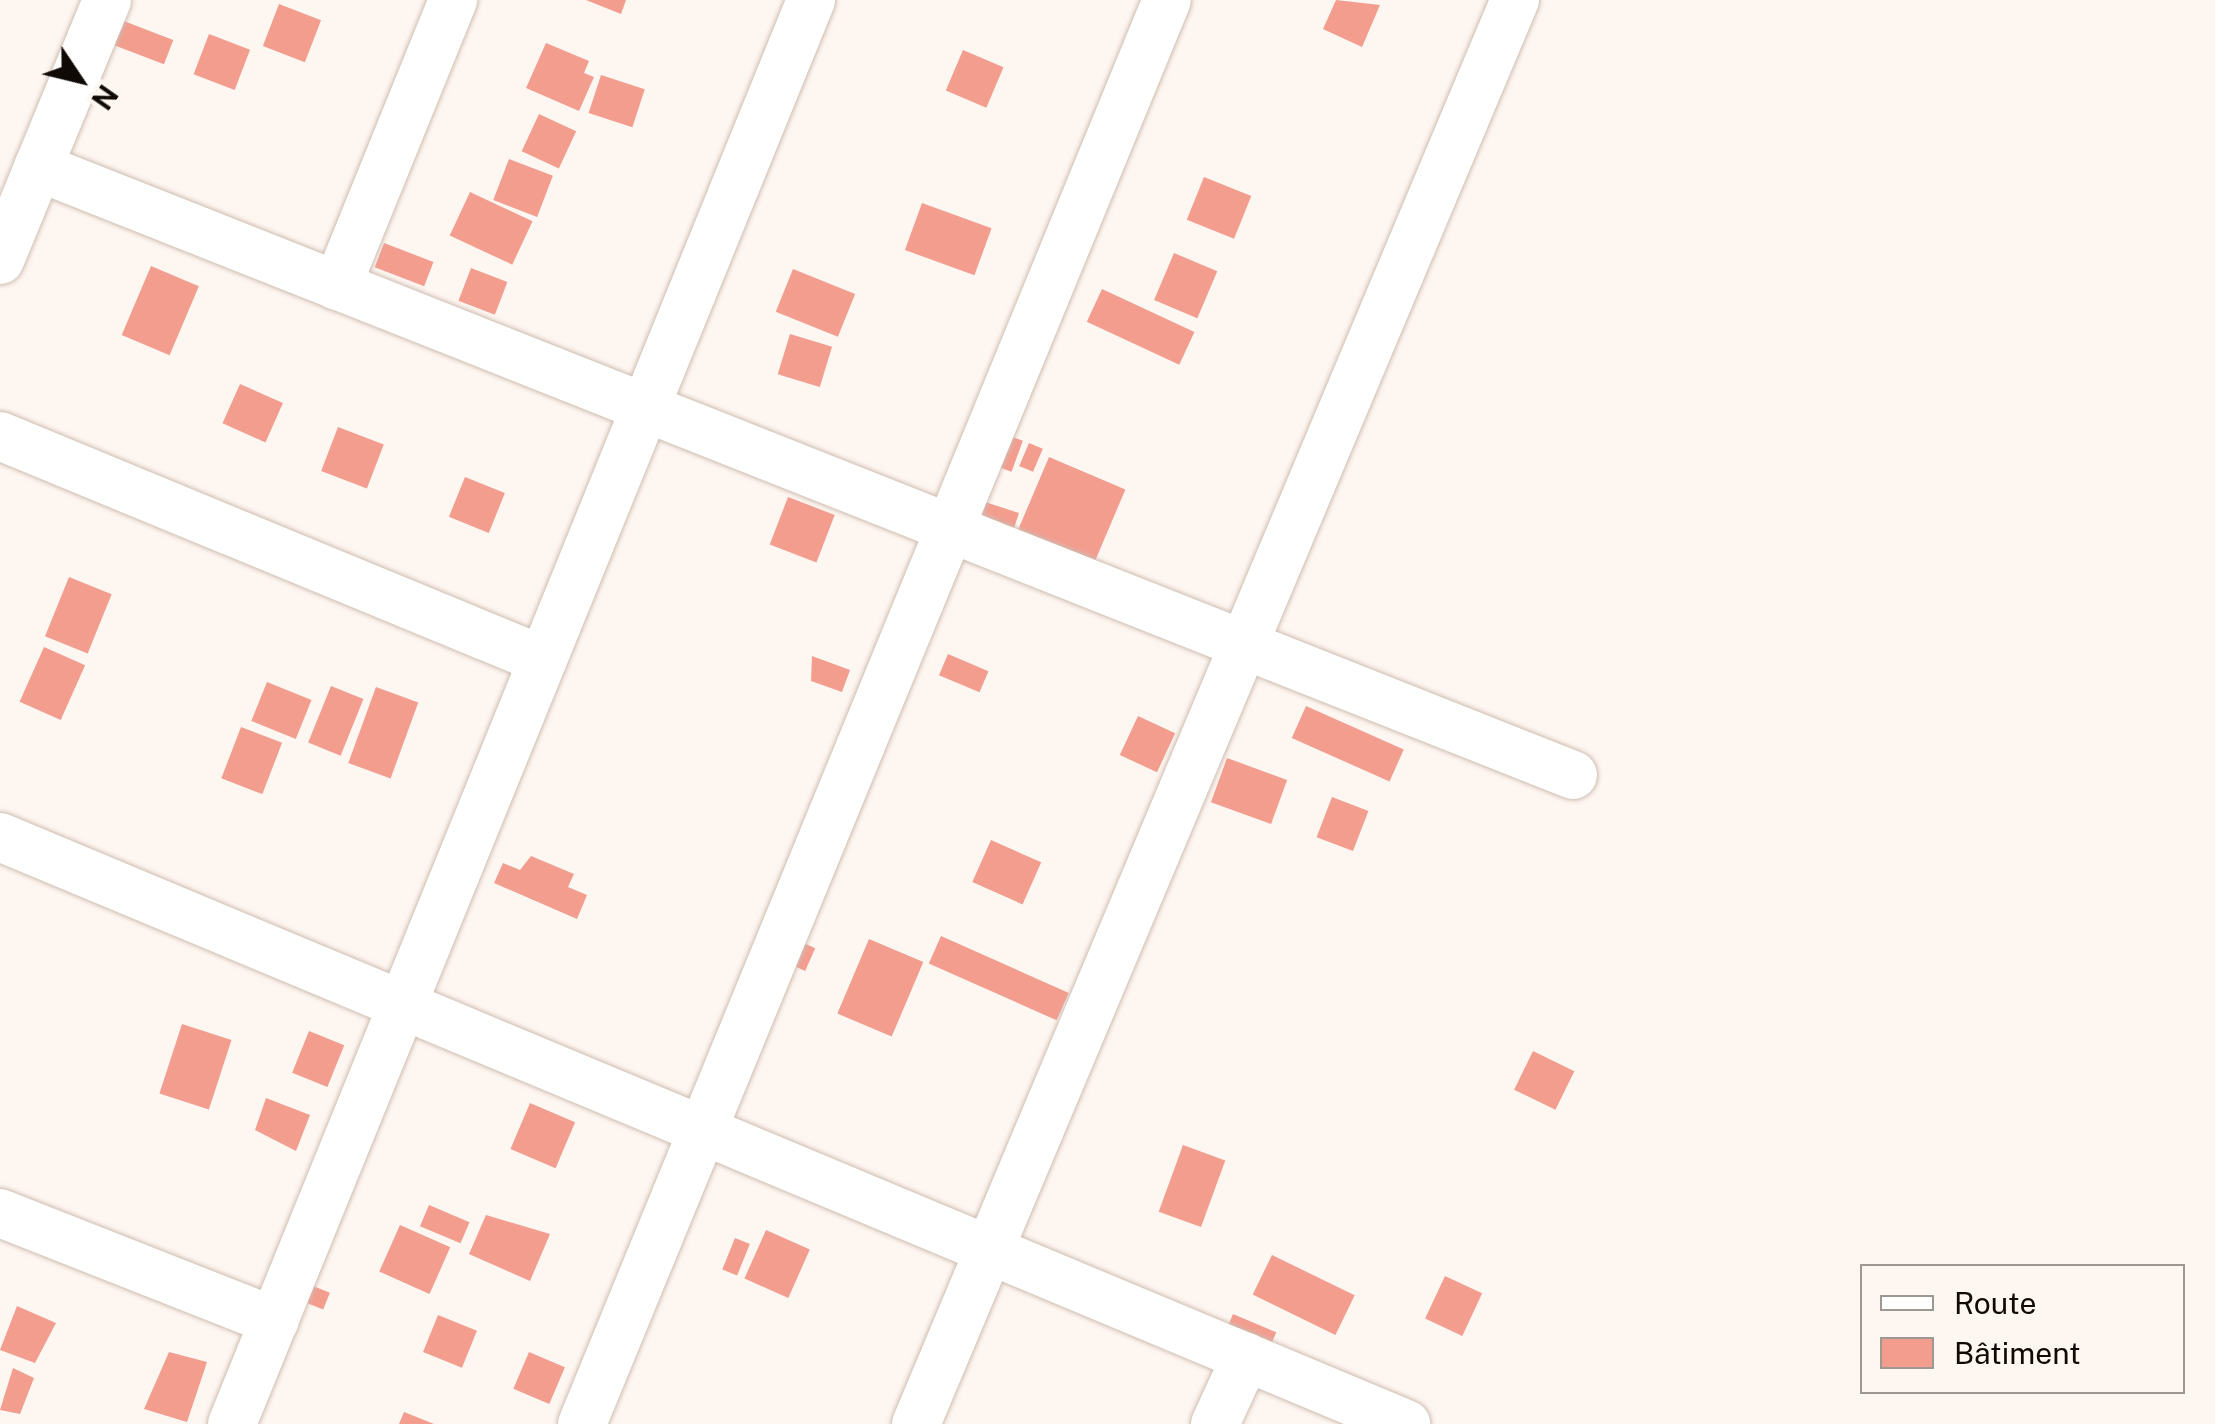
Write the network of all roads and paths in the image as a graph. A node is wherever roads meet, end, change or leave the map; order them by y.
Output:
1 (106, 0) edge
2 (453, 0) edge
3 (811, 0) edge
4 (1168, 0) edge
5 (1515, 0) edge
6 (38, 168) junction
7 (0, 260) edge
8 (337, 286) junction
9 (645, 408) junction
10 (0, 436) edge
11 (950, 529) junction
12 (1244, 645) junction
13 (543, 660) junction
14 (1573, 775) dead end
15 (0, 836) edge
16 (402, 1004) junction
17 (702, 1130) junction
18 (0, 1213) edge
19 (992, 1251) junction
20 (274, 1321) junction
21 (1246, 1357) junction
22 (232, 1424) edge
23 (582, 1424) edge
24 (916, 1424) edge
25 (1215, 1424) edge
26 (1406, 1424) edge

1 - 6 street
2 - 8 street
3 - 9 street
4 - 11 street
5 - 12 street
6 - 7 street
6 - 8 street
8 - 9 street
9 - 11 street
9 - 13 street
10 - 13 street
11 - 12 street
11 - 17 street
12 - 14 street
12 - 19 street
13 - 16 street
15 - 16 street
16 - 17 street
16 - 20 street
17 - 19 street
17 - 23 street
18 - 20 street
19 - 21 street
19 - 24 street
20 - 22 street
21 - 25 street
21 - 26 street

